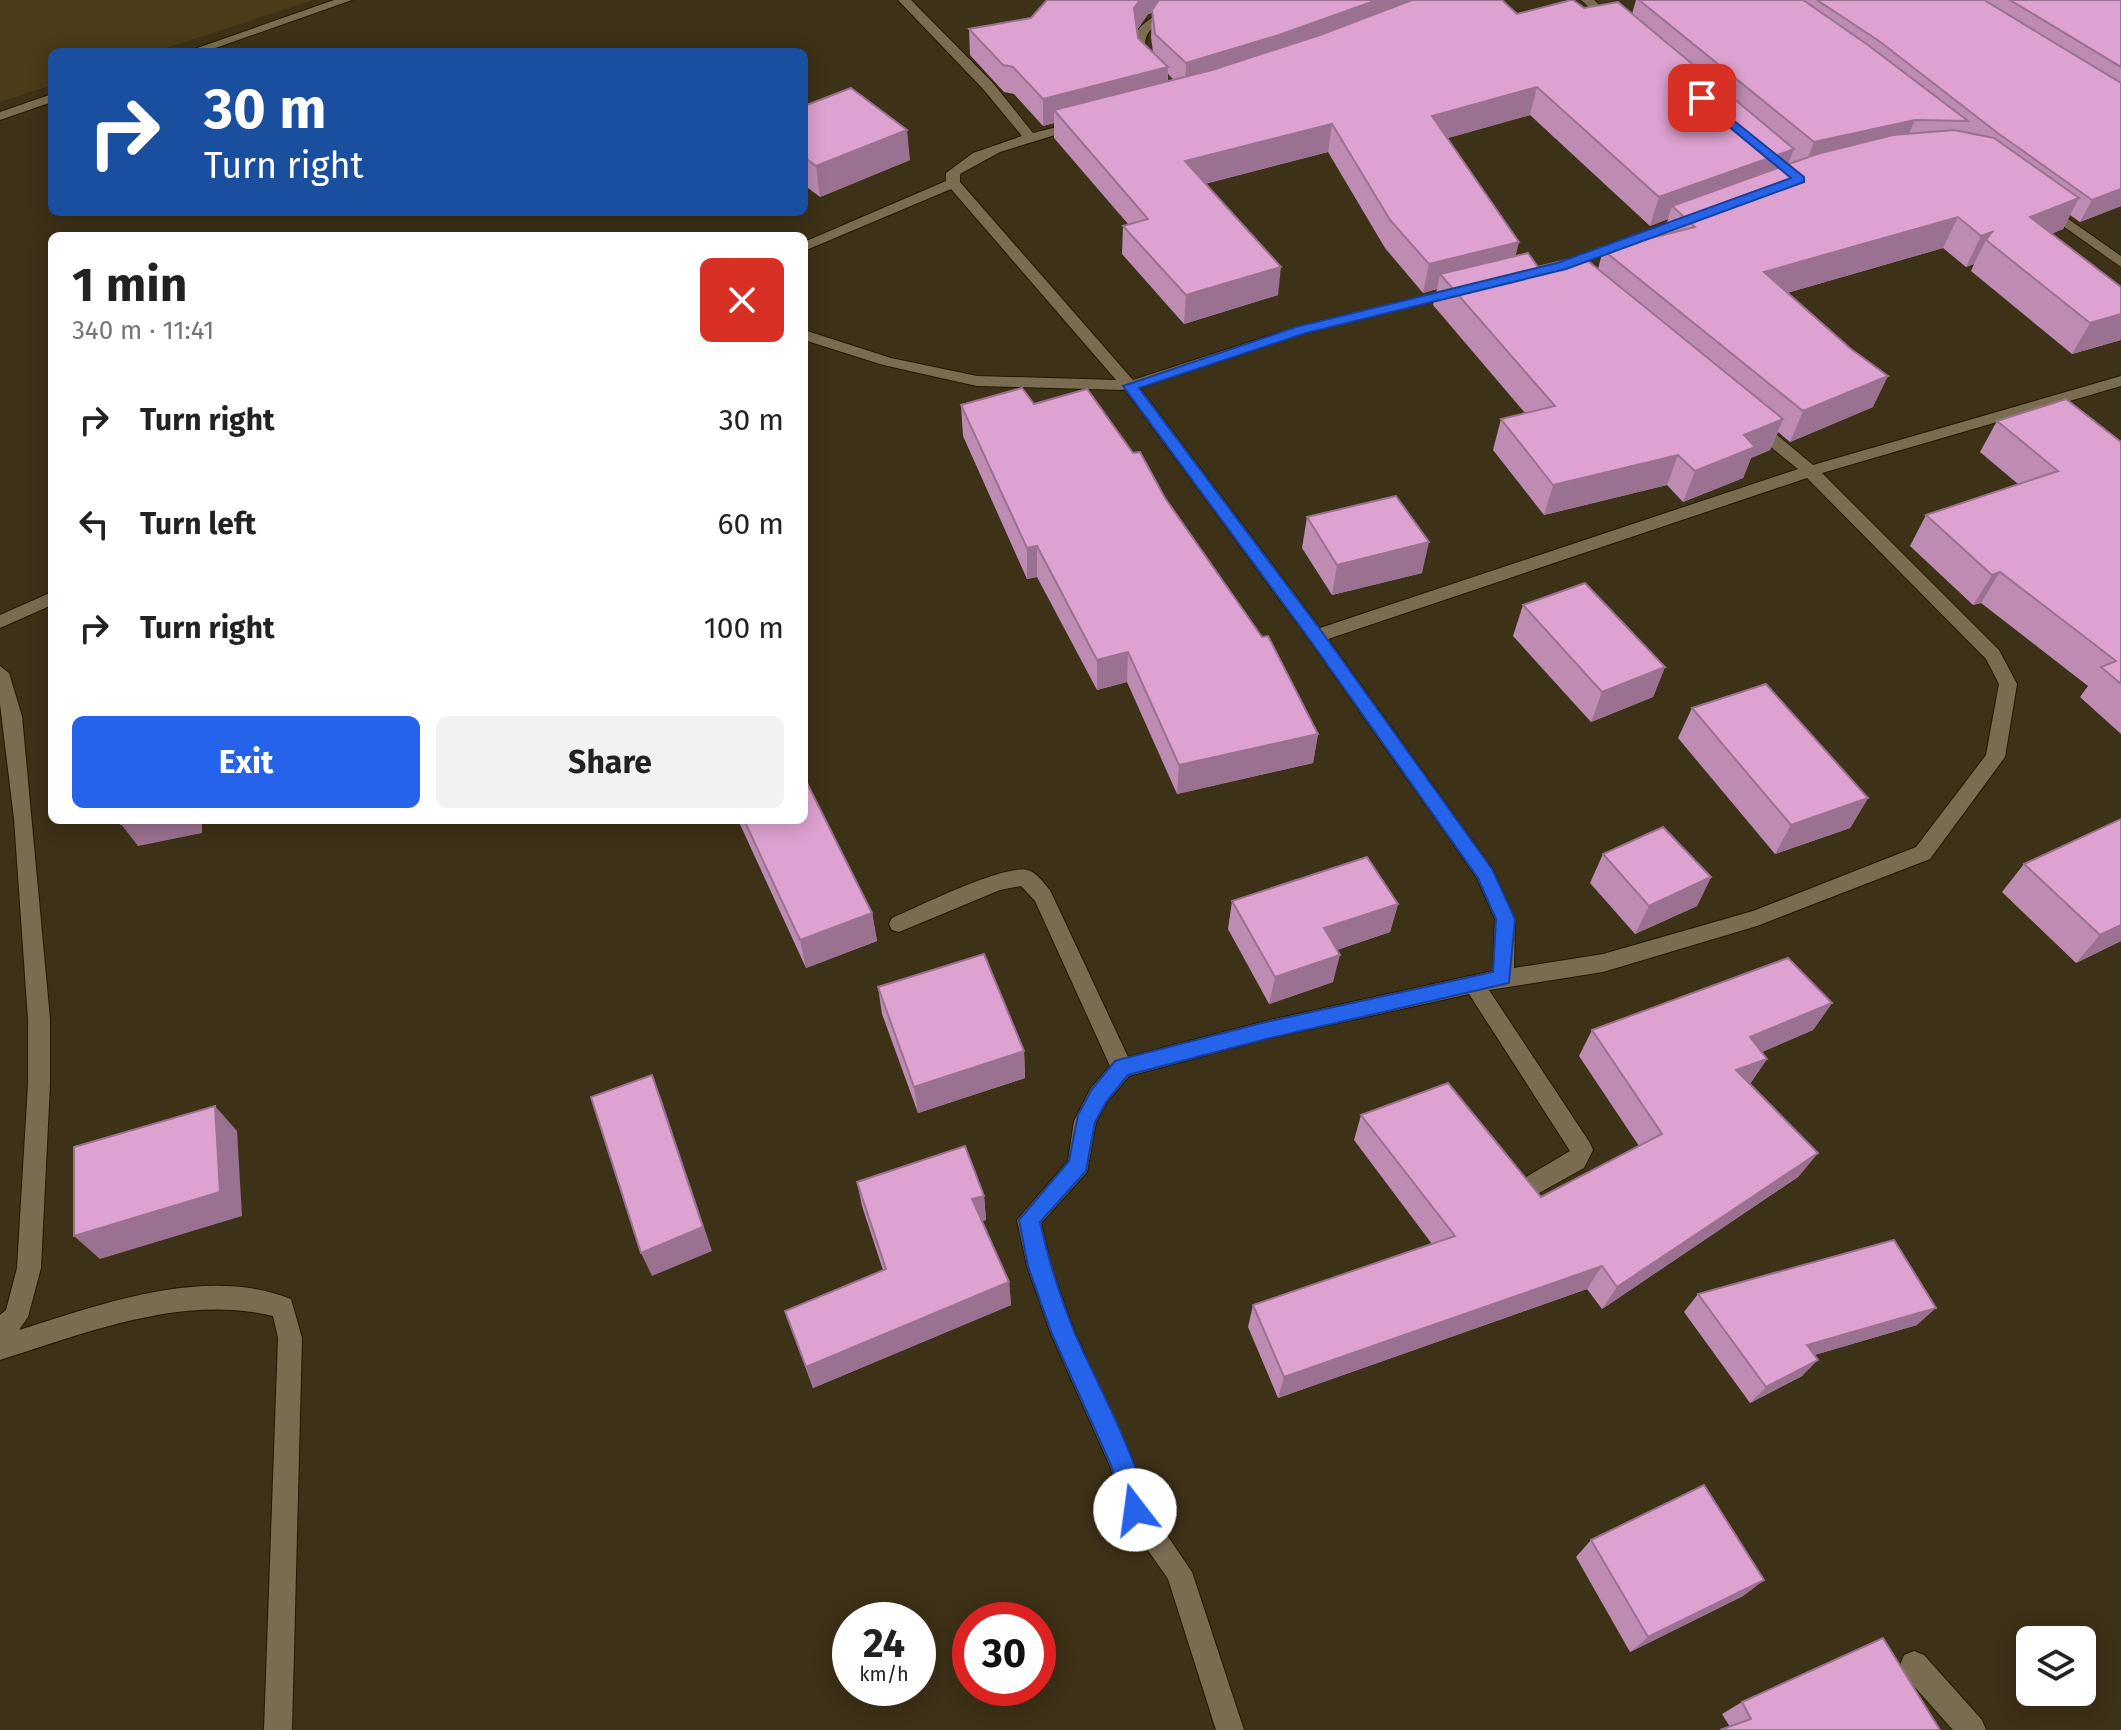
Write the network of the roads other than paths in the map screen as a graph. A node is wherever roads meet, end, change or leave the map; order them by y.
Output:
1 (346, 0) edge
2 (904, 0) edge
3 (1208, 0) edge
4 (1587, 0) edge
5 (1622, 31) edge
6 (204, 48) edge
7 (1154, 72) edge
8 (48, 99) edge
9 (0, 116) edge
10 (1107, 118) edge
11 (1030, 137) junction
12 (953, 183) junction
13 (2032, 197) edge
14 (1710, 212) edge
15 (808, 245) edge
16 (2121, 263) edge
17 (1560, 270) edge
18 (1470, 288) edge
19 (808, 336) edge
20 (2121, 381) edge
21 (1130, 386) junction
22 (1739, 413) edge
23 (1810, 471) junction
24 (48, 600) edge
25 (0, 622) edge
26 (1316, 636) junction
27 (0, 673) edge
28 (899, 924) dead end
29 (1503, 978) junction
30 (1475, 986) junction
31 (1122, 1068) junction
32 (1524, 1190) edge
33 (0, 1331) edge
34 (0, 1348) edge
35 (1914, 1665) dead end
36 (278, 1730) edge
37 (1230, 1730) edge
38 (1972, 1730) edge

1 - 6 street
2 - 11 street
3 - 7 street
4 - 5 street
8 - 9 street
10 - 11 street
11 - 12 street
12 - 15 street
12 - 21 street
13 - 16 street
14 - 17 street
18 - 21 street
19 - 21 street
20 - 23 street
21 - 26 street
22 - 23 street
23 - 26 street
23 - 29 street
24 - 25 street
26 - 29 street
27 - 33 street
28 - 31 street
29 - 30 street
30 - 31 street
30 - 32 street
31 - 37 street
34 - 36 street
35 - 38 street

